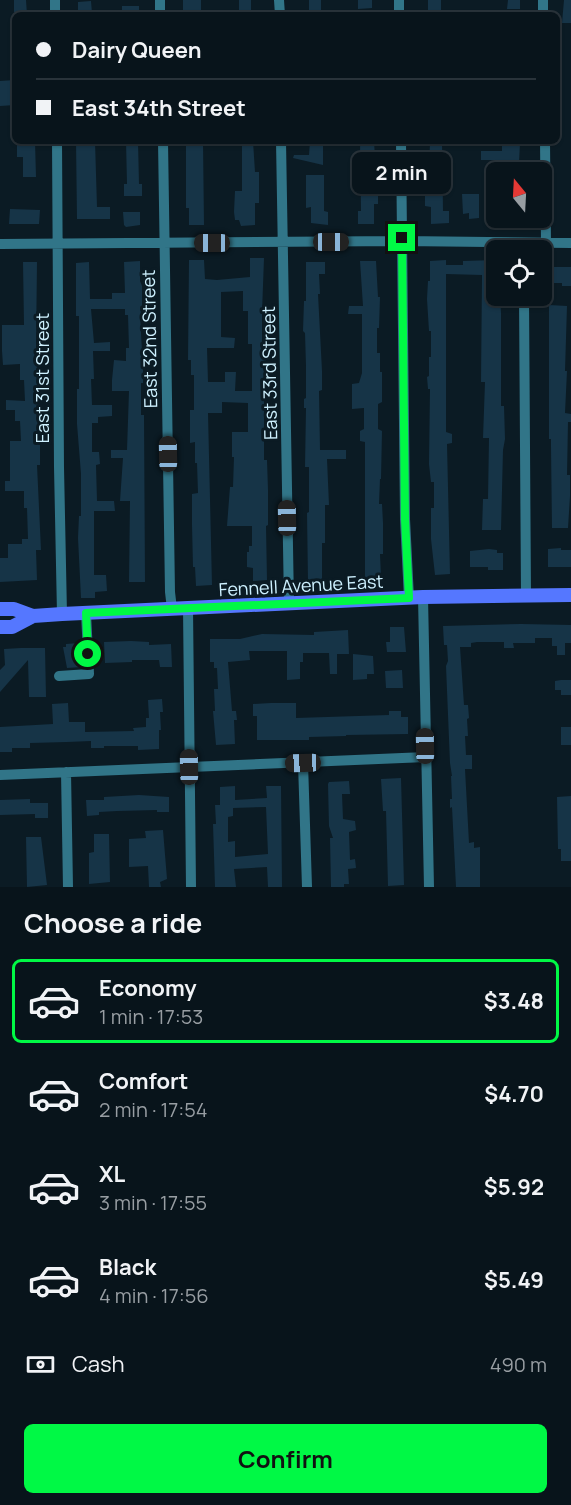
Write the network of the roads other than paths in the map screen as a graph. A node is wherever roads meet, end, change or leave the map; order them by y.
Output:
1 (57, 144) edge
2 (163, 144) edge
3 (281, 144) edge
4 (401, 144) edge
5 (545, 144) edge
6 (546, 240) edge
7 (284, 242) junction
8 (403, 242) junction
9 (164, 243) junction
10 (552, 243) edge
11 (571, 243) edge
12 (0, 244) edge
13 (58, 244) junction
14 (486, 245) edge
15 (524, 306) edge
16 (526, 595) junction
17 (571, 596) edge
18 (416, 597) junction
19 (289, 604) junction
20 (188, 608) junction
21 (0, 609) edge
22 (172, 609) junction
23 (86, 613) junction
24 (62, 614) junction
25 (33, 616) junction
26 (0, 627) edge
27 (59, 676) dead end
28 (426, 756) junction
29 (303, 763) junction
30 (189, 767) junction
31 (66, 772) junction
32 (0, 775) edge
33 (68, 887) edge
34 (190, 887) edge
35 (307, 887) edge
36 (429, 887) edge

1 - 13 street, East 31st Street
2 - 9 street, East 32nd Street
3 - 7 street, East 33rd Street
4 - 8 street
5 - 6 street
7 - 8 street
7 - 9 street
7 - 19 street, East 33rd Street
8 - 14 street
8 - 18 street
9 - 13 street
9 - 22 street, East 32nd Street
10 - 11 street
12 - 13 street
13 - 24 street, East 31st Street
15 - 16 street
16 - 17 main road, Fennell Avenue East
16 - 18 main road, Fennell Avenue East
18 - 19 main road, Fennell Avenue East
18 - 28 street
19 - 20 main road, Fennell Avenue East
20 - 22 main road, Fennell Avenue East
20 - 30 street
21 - 25 main road, Fennell Avenue East
22 - 23 main road, Fennell Avenue East
23 - 24 main road, Fennell Avenue East
23 - 27 street
24 - 25 main road, Fennell Avenue East
25 - 26 main road, Fennell Avenue East
28 - 29 street
28 - 36 street
29 - 30 street
29 - 35 street
30 - 31 street
30 - 34 street
31 - 32 street
31 - 33 street

